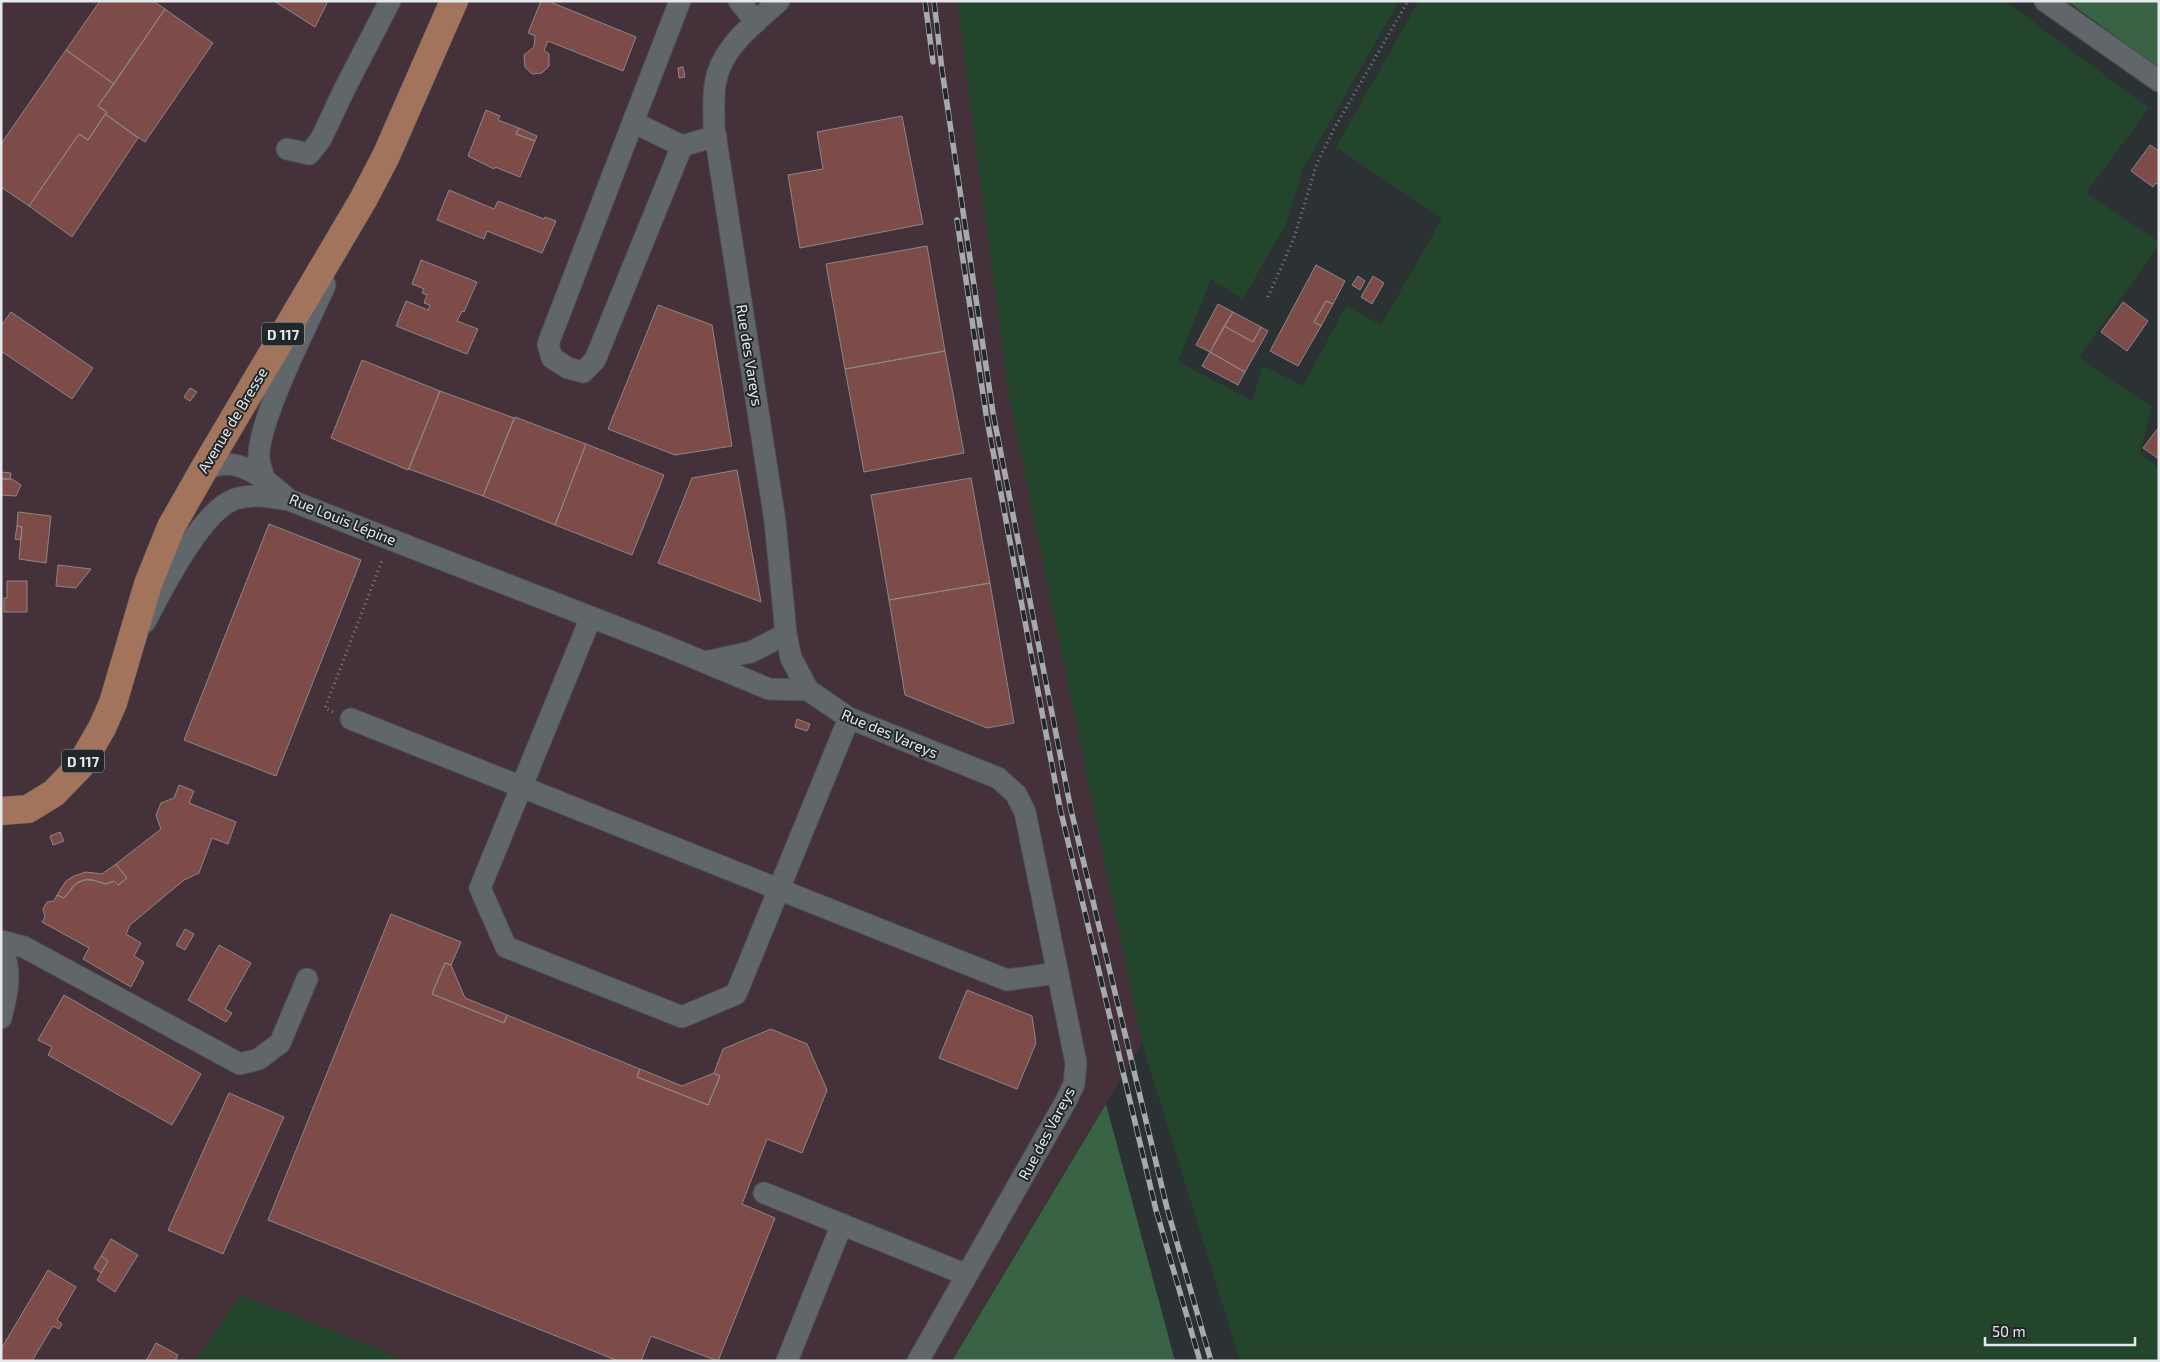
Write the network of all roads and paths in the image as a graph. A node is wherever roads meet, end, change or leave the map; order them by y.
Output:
1 (390, 1) edge
2 (454, 1) edge
3 (680, 1) edge
4 (739, 1) edge
5 (779, 1) edge
6 (1408, 1) edge
7 (2045, 1) edge
8 (756, 22) junction
9 (2159, 81) edge
10 (633, 122) junction
11 (716, 136) junction
12 (682, 146) junction
13 (286, 149) dead end
14 (363, 200) junction
15 (1268, 297) dead end
16 (204, 469) junction
17 (264, 478) junction
18 (289, 500) junction
19 (390, 539) junction
20 (591, 617) junction
21 (786, 634) junction
22 (705, 662) junction
23 (124, 668) junction
24 (808, 690) junction
25 (849, 718) junction
26 (351, 719) joint
27 (522, 787) junction
28 (1, 811) edge
29 (779, 889) junction
30 (1, 941) edge
31 (1, 948) edge
32 (1058, 973) junction
33 (307, 979) dead end
34 (1, 1018) edge
35 (764, 1193) dead end
36 (842, 1224) junction
37 (967, 1275) junction
38 (787, 1361) edge
39 (918, 1361) edge

1 - 13 street
2 - 14 main road, Avenue de Bresse / D 117
3 - 10 street
4 - 8 street
5 - 8 street, Rue des Vareys
6 - 15 path
7 - 9 street
8 - 11 street, Rue des Vareys
10 - 12 street
10 - 12 street
11 - 12 street
11 - 21 street, Rue des Vareys
14 - 16 main road, Avenue de Bresse / D 117
14 - 17 street
16 - 17 street, Rue Louis Lépine
16 - 23 main road, Avenue de Bresse / D 117
17 - 18 street, Rue Louis Lépine
18 - 19 street, Rue Louis Lépine
18 - 23 street
19 - 20 street, Rue Louis Lépine
19 - 26 path
20 - 22 street, Rue Louis Lépine
20 - 27 street
21 - 22 street
21 - 24 street, Rue des Vareys
22 - 24 street, Rue Louis Lépine
23 - 28 main road, Avenue de Bresse / D 117
24 - 25 street, Rue des Vareys
25 - 29 street
25 - 32 street, Rue des Vareys
26 - 27 street
27 - 29 street
27 - 29 street
29 - 32 street
30 - 33 street
31 - 34 street
32 - 37 street, Rue des Vareys
35 - 36 street
36 - 37 street
36 - 38 street
37 - 39 street, Rue des Vareys

